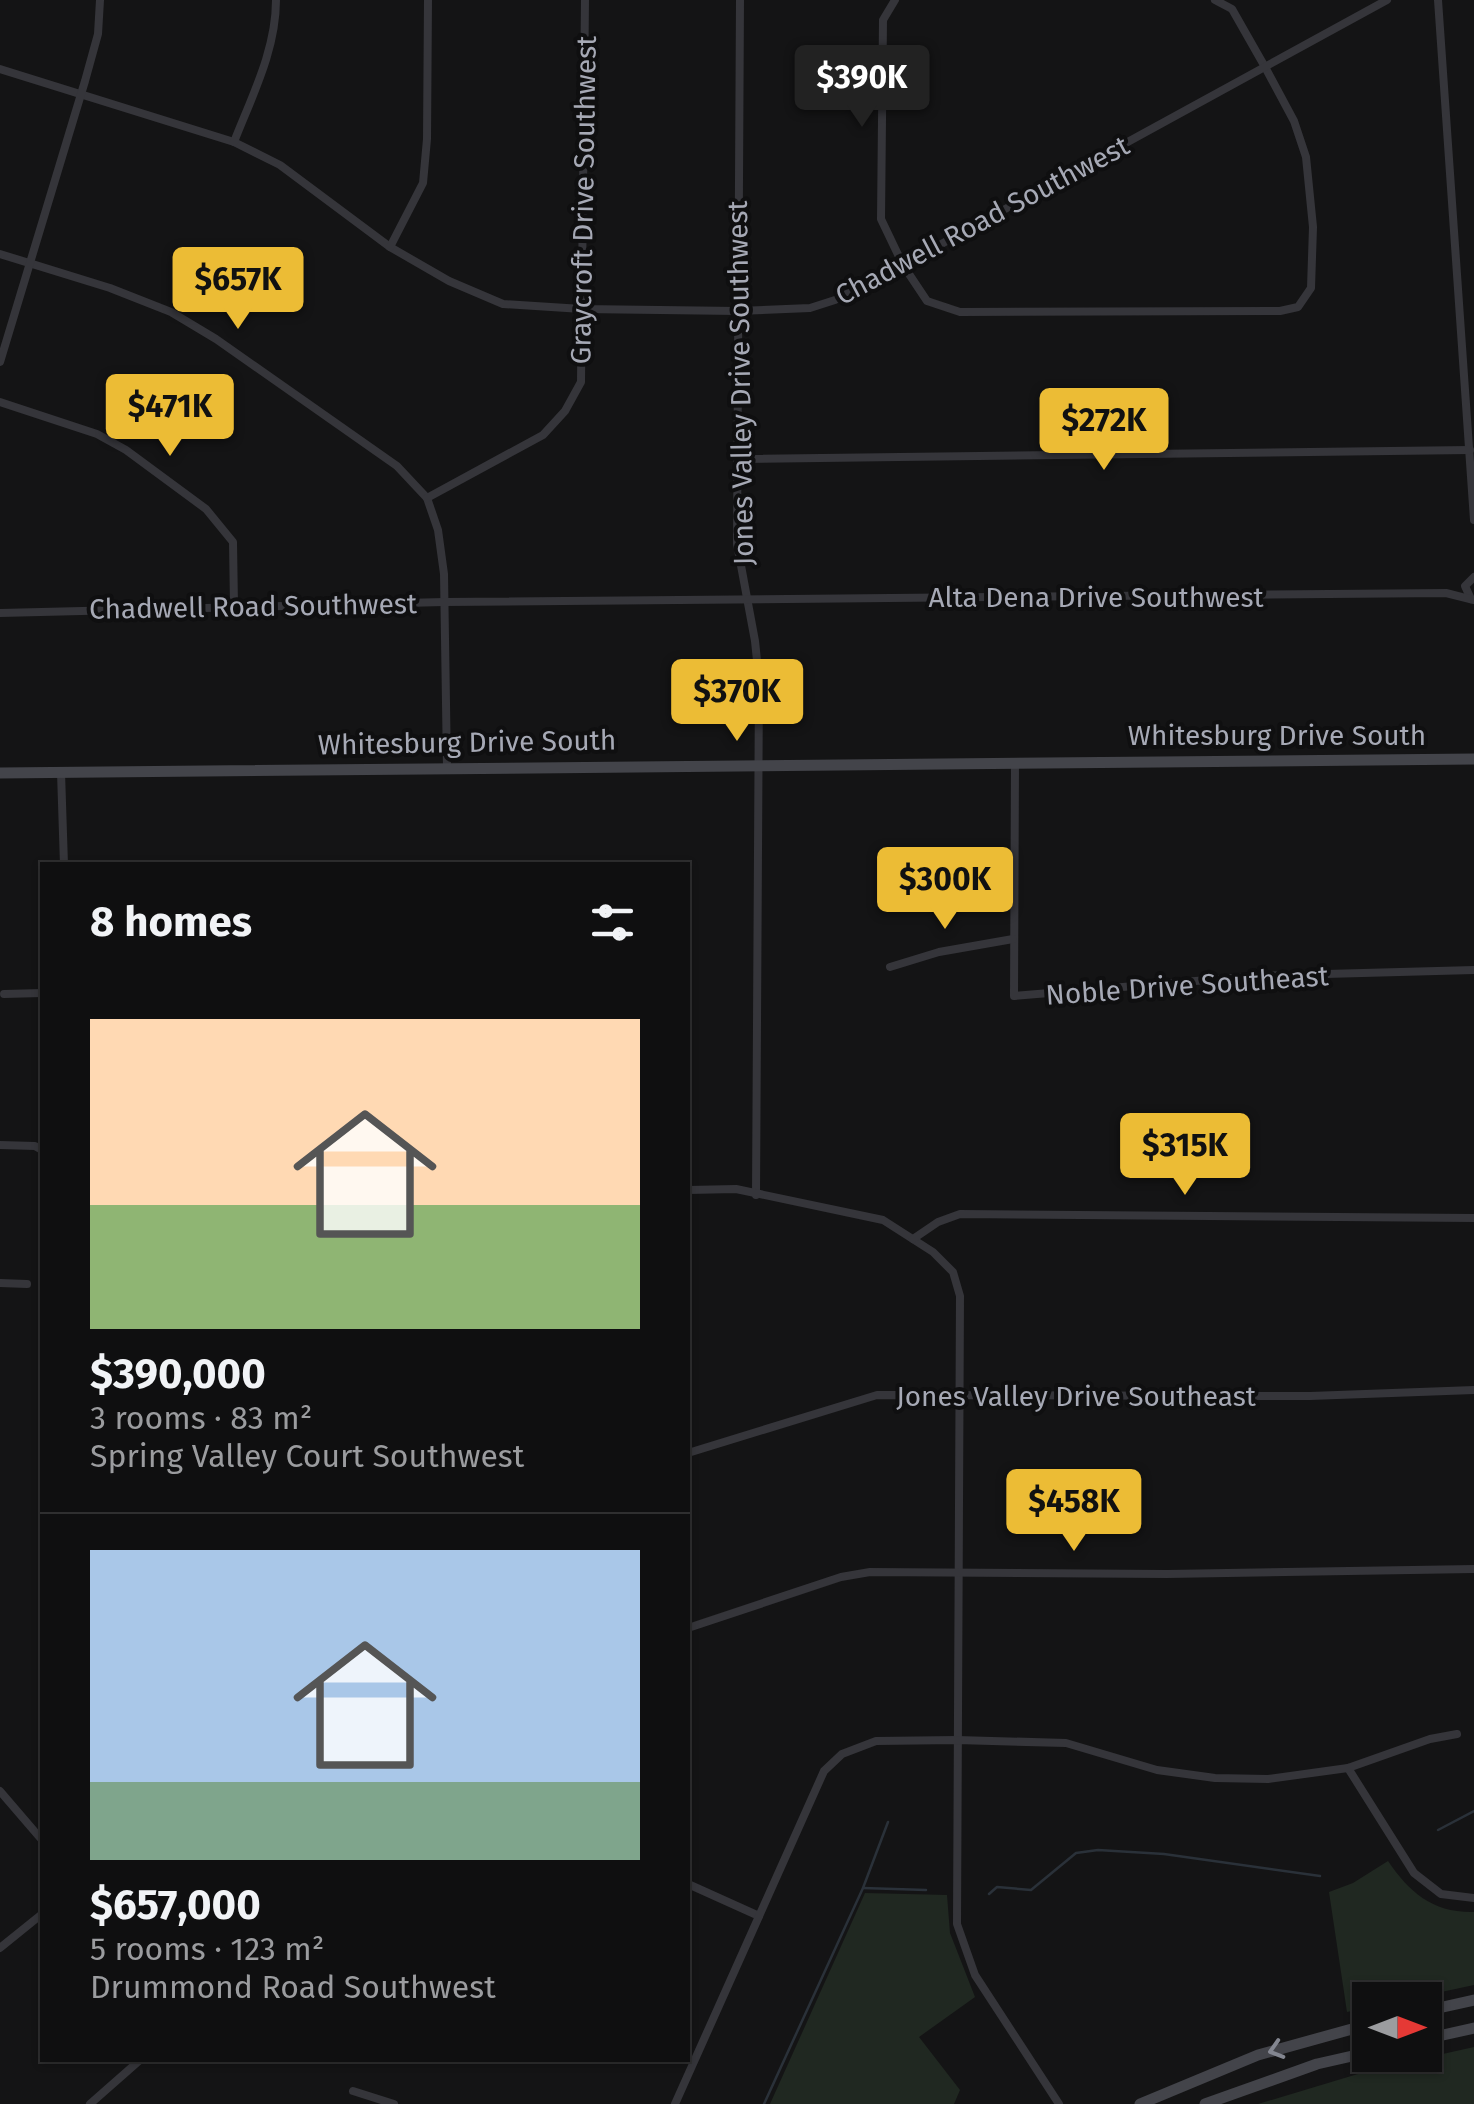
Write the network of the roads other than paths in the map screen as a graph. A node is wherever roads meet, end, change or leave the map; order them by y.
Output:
1 (100, 0) edge
2 (276, 0) edge
3 (428, 0) edge
4 (585, 0) edge
5 (740, 0) edge
6 (895, 0) edge
7 (1215, 0) edge
8 (1387, 0) edge
9 (1438, 0) edge
10 (1266, 67) junction
11 (0, 69) edge
12 (80, 94) junction
13 (234, 142) junction
14 (390, 247) junction
15 (0, 254) edge
16 (28, 262) junction
17 (903, 265) junction
18 (582, 309) junction
19 (737, 311) junction
20 (0, 362) edge
21 (0, 402) edge
22 (1470, 450) junction
23 (737, 458) junction
24 (427, 498) junction
25 (1474, 520) edge
26 (1471, 577) edge
27 (1446, 594) junction
28 (746, 599) junction
29 (1472, 599) edge
30 (444, 602) junction
31 (234, 606) junction
32 (0, 613) edge
33 (1474, 759) edge
34 (1015, 762) junction
35 (759, 764) junction
36 (447, 768) junction
37 (62, 772) junction
38 (0, 773) edge
39 (64, 862) edge
40 (1013, 939) junction
41 (890, 966) dead end
42 (1474, 970) edge
43 (40, 993) edge
44 (4, 994) dead end
45 (0, 1145) edge
46 (40, 1149) edge
47 (690, 1190) edge
48 (756, 1195) junction
49 (1474, 1218) edge
50 (913, 1239) junction
51 (0, 1283) edge
52 (27, 1284) dead end
53 (1474, 1390) edge
54 (960, 1396) junction
55 (690, 1452) edge
56 (1474, 1569) edge
57 (960, 1571) junction
58 (690, 1627) edge
59 (1456, 1734) dead end
60 (957, 1740) junction
61 (1348, 1768) junction
62 (0, 1791) edge
63 (40, 1838) edge
64 (690, 1885) edge
65 (1474, 1898) edge
66 (40, 1916) edge
67 (759, 1916) junction
68 (0, 1948) edge
69 (1474, 2000) edge
70 (1442, 2007) edge
71 (1474, 2028) edge
72 (1352, 2029) edge
73 (1442, 2035) edge
74 (1352, 2056) edge
75 (138, 2062) edge
76 (688, 2062) edge
77 (694, 2064) junction
78 (354, 2091) dead end
79 (90, 2104) edge
80 (394, 2104) edge
81 (675, 2104) edge
82 (1059, 2104) edge
83 (1140, 2104) edge
84 (1205, 2104) edge

1 - 12 street
2 - 13 street
3 - 14 street
4 - 18 street, Graycroft Drive Southwest
5 - 19 street, Jones Valley Drive Southwest
6 - 17 street
7 - 10 street
8 - 10 street, Chadwell Road Southwest
9 - 22 street
10 - 17 street, Chadwell Road Southwest
10 - 17 street
11 - 12 street, Chadwell Road Southwest
12 - 13 street, Chadwell Road Southwest
12 - 16 street
13 - 14 street, Chadwell Road Southwest
14 - 18 street, Chadwell Road Southwest
15 - 16 street
16 - 20 street
16 - 24 street
17 - 19 street, Chadwell Road Southwest
18 - 19 street, Chadwell Road Southwest
18 - 24 street, Graycroft Drive Southwest
19 - 23 street, Jones Valley Drive Southwest
21 - 31 street
22 - 23 street
22 - 25 street
23 - 28 street, Jones Valley Drive Southwest
24 - 30 street
26 - 27 street
26 - 29 street
27 - 28 street, Alta Dena Drive Southwest
27 - 29 street, Alta Dena Drive Southwest
28 - 30 street, Chadwell Road Southwest
28 - 35 street, Jones Valley Drive Southwest
30 - 31 street, Chadwell Road Southwest
30 - 36 street
31 - 32 street, Chadwell Road Southwest
33 - 34 main road, Whitesburg Drive South
34 - 35 main road, Whitesburg Drive South
34 - 40 street, Noble Drive Southeast
35 - 36 main road, Whitesburg Drive South
35 - 48 street
36 - 37 main road, Whitesburg Drive South
37 - 38 main road, Whitesburg Drive South
37 - 39 street
40 - 41 street
40 - 42 street, Noble Drive Southeast
43 - 44 street
45 - 46 street
47 - 48 street
48 - 50 street
49 - 50 street
50 - 54 street
51 - 52 street
53 - 54 street, Jones Valley Drive Southeast
54 - 55 street, Jones Valley Drive Southeast
54 - 57 street
56 - 57 street
57 - 58 street
57 - 60 street
59 - 61 street
60 - 61 street
60 - 67 street
60 - 82 street
61 - 65 street
62 - 63 street
64 - 67 street
66 - 68 street
67 - 77 street
69 - 70 main road
71 - 73 main road
72 -> 83 main road
74 - 84 main road
75 - 79 street
76 - 77 street
77 - 81 street
78 - 80 street

